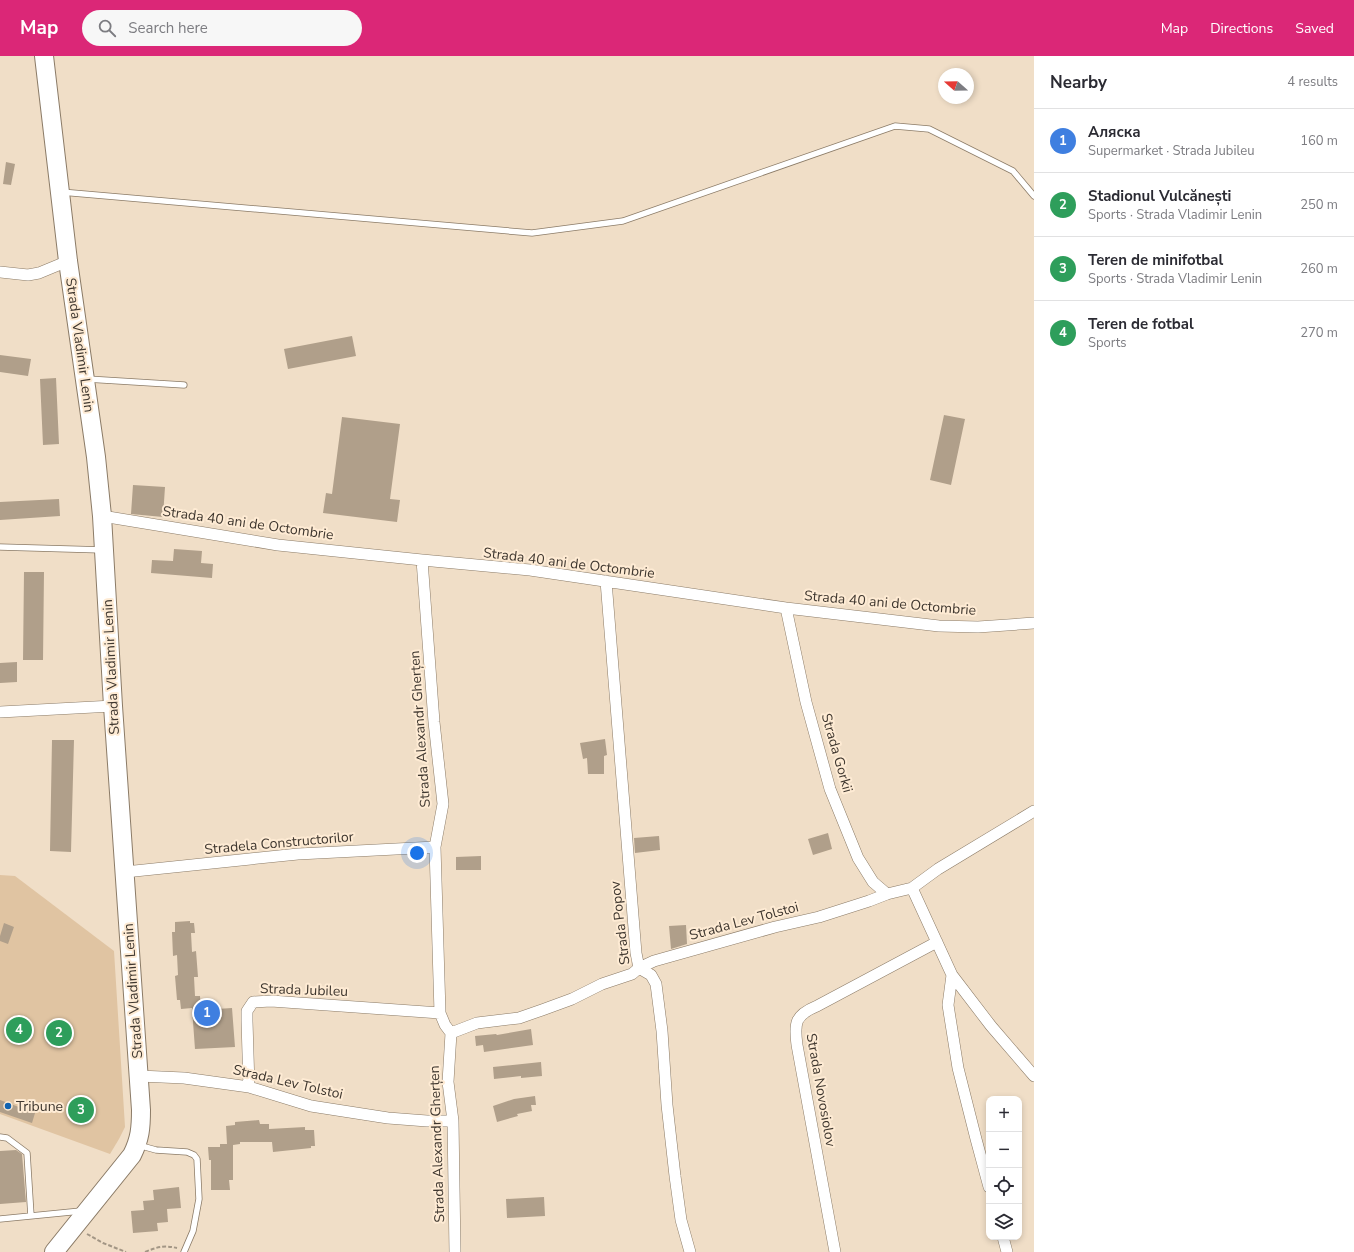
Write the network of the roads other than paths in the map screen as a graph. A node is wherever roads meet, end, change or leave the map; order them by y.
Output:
1 (44, 56) edge
2 (59, 192) junction
3 (1034, 196) edge
4 (68, 261) junction
5 (0, 272) edge
6 (84, 378) junction
7 (184, 385) dead end
8 (102, 516) junction
9 (0, 547) edge
10 (103, 550) junction
11 (422, 560) junction
12 (606, 581) junction
13 (786, 608) junction
14 (1034, 623) edge
15 (112, 706) junction
16 (0, 712) edge
17 (1034, 811) edge
18 (435, 847) junction
19 (125, 872) junction
20 (912, 888) junction
21 (887, 894) junction
22 (937, 942) junction
23 (639, 968) junction
24 (952, 975) junction
25 (440, 1013) junction
26 (451, 1033) junction
27 (139, 1076) junction
28 (1034, 1076) edge
29 (249, 1087) junction
30 (453, 1122) junction
31 (0, 1137) edge
32 (137, 1145) junction
33 (986, 1176) edge
34 (87, 1210) junction
35 (31, 1216) junction
36 (0, 1219) edge
37 (1004, 1240) edge
38 (54, 1252) edge
39 (184, 1252) edge
40 (454, 1252) edge
41 (690, 1252) edge
42 (834, 1252) edge
43 (1007, 1252) edge

1 - 2 main road, Strada Vladimir Lenin
2 - 3 lane
2 - 4 main road, Strada Vladimir Lenin
4 - 5 street
4 - 6 main road, Strada Vladimir Lenin
6 - 7 lane
6 - 8 main road, Strada Vladimir Lenin
8 - 10 main road, Strada Vladimir Lenin
8 - 11 street, Strada 40 ani de Octombrie
9 - 10 lane
10 - 15 main road, Strada Vladimir Lenin
11 - 12 street, Strada 40 ani de Octombrie
11 - 18 street, Strada Alexandr Gherțen
12 - 13 street, Strada 40 ani de Octombrie
12 - 23 street, Strada Popov
13 - 14 street, Strada 40 ani de Octombrie
13 - 21 street, Strada Gorkii
15 - 16 street
15 - 19 main road, Strada Vladimir Lenin
17 - 20 street, Strada Lev Tolstoi
18 - 19 street, Stradela Constructorilor
18 - 25 street, Strada Alexandr Gherțen
19 - 27 main road, Strada Vladimir Lenin
20 - 21 street, Strada Lev Tolstoi
20 - 22 street
21 - 23 street, Strada Lev Tolstoi
22 - 24 street
22 - 42 street, Strada Novosiolov
23 - 26 street, Strada Lev Tolstoi
23 - 41 street, Strada Popov
24 - 28 street
24 - 33 street
25 - 26 street, Strada Alexandr Gherțen
25 - 29 street, Strada Jubileu
26 - 30 street, Strada Alexandr Gherțen
27 - 29 street, Strada Lev Tolstoi
27 - 32 main road, Strada Vladimir Lenin
29 - 30 street, Strada Lev Tolstoi
30 - 40 street, Strada Alexandr Gherțen
31 - 35 lane
32 - 34 main road, Strada Vladimir Lenin
32 - 39 lane
34 - 35 lane
34 - 38 main road, Strada Vladimir Lenin
35 - 36 lane
37 - 43 street

